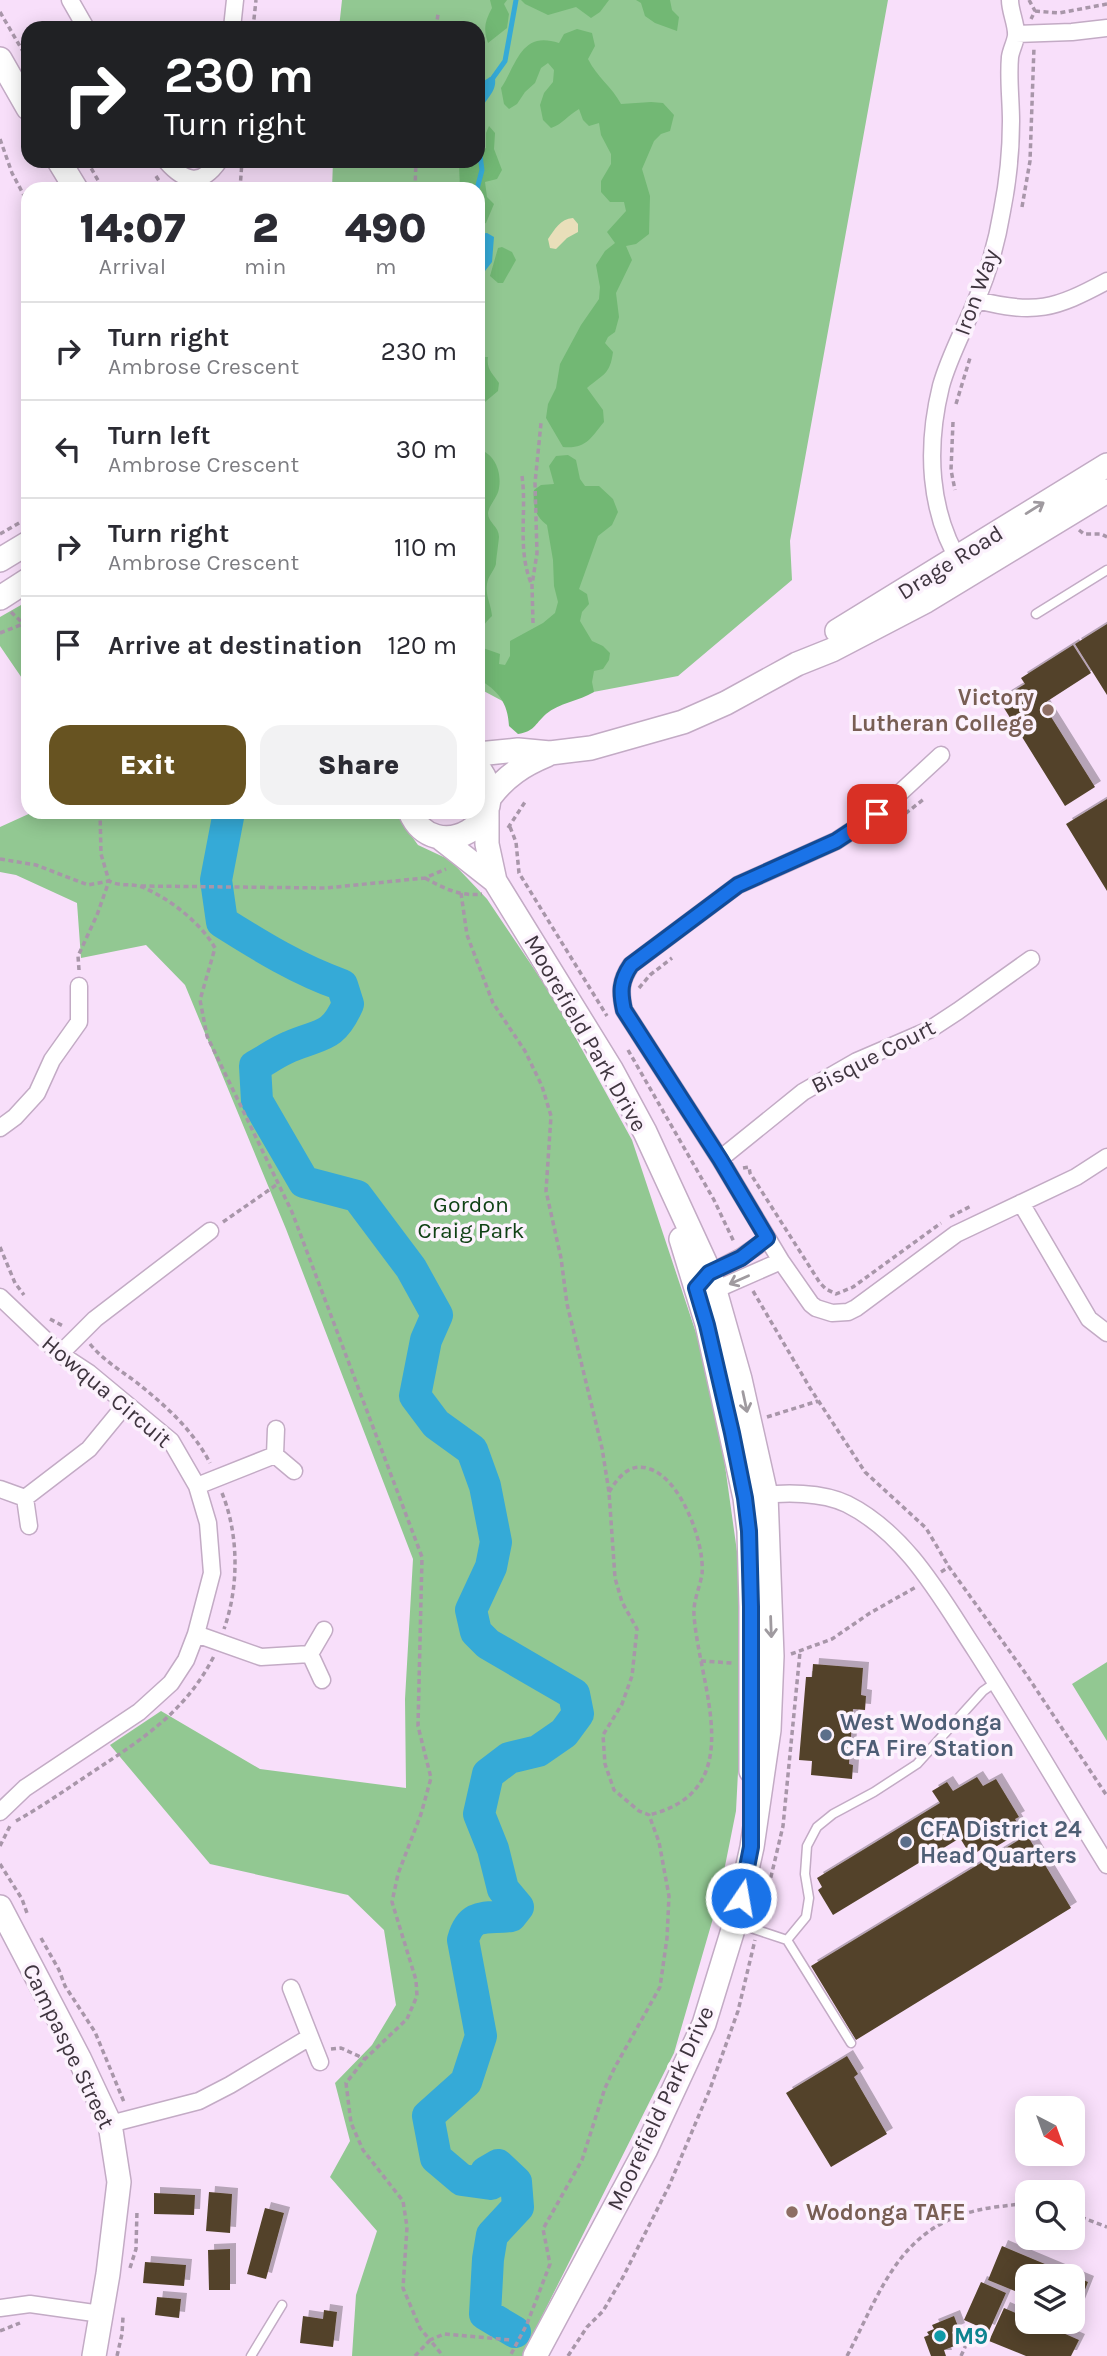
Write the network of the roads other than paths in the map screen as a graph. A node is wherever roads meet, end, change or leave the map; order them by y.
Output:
1 (70, 0) edge
2 (235, 0) edge
3 (1010, 0) edge
4 (82, 21) edge
5 (233, 21) edge
6 (1107, 28) edge
7 (1016, 34) junction
8 (0, 59) edge
9 (21, 95) edge
10 (173, 168) edge
11 (214, 168) edge
12 (1107, 281) edge
13 (977, 300) junction
14 (1107, 465) edge
15 (1107, 491) edge
16 (21, 547) edge
17 (0, 560) edge
18 (963, 567) junction
19 (1107, 570) edge
20 (21, 584) edge
21 (0, 598) edge
22 (1037, 614) dead end
23 (485, 753) edge
24 (550, 753) junction
25 (941, 755) dead end
26 (485, 782) edge
27 (489, 804) junction
28 (485, 812) edge
29 (414, 819) edge
30 (482, 819) edge
31 (439, 837) junction
32 (495, 881) junction
33 (1031, 959) dead end
34 (79, 986) road end
35 (0, 1128) edge
36 (1107, 1157) edge
37 (724, 1166) junction
38 (1021, 1203) junction
39 (211, 1231) road end
40 (767, 1238) junction
41 (781, 1261) junction
42 (707, 1284) junction
43 (0, 1297) edge
44 (1107, 1333) edge
45 (60, 1354) junction
46 (126, 1404) junction
47 (276, 1429) dead end
48 (275, 1455) junction
49 (295, 1471) dead end
50 (197, 1486) junction
51 (0, 1489) edge
52 (755, 1496) junction
53 (25, 1498) junction
54 (29, 1526) dead end
55 (324, 1630) dead end
56 (196, 1634) junction
57 (310, 1654) junction
58 (322, 1680) dead end
59 (996, 1682) junction
60 (25, 1788) junction
61 (0, 1797) edge
62 (6, 1818) edge
63 (1107, 1865) edge
64 (0, 1907) edge
65 (735, 1923) junction
66 (787, 1940) junction
67 (291, 1988) dead end
68 (851, 2043) dead end
69 (110, 2124) junction
70 (282, 2305) dead end
71 (0, 2308) edge
72 (101, 2314) junction
73 (94, 2356) edge
74 (251, 2356) edge
75 (535, 2356) edge

1 - 4 street
2 - 5 street
3 - 7 street, Iron Way
6 - 7 street
7 - 13 street, Iron Way
8 - 9 main road
10 - 11 street
12 - 13 street
13 - 18 street, Iron Way
18 -> 14 main road, Drage Road
15 - 18 main road, Drage Road
16 - 17 main road
18 - 24 main road, Drage Road
19 - 22 lane
20 - 21 main road
23 - 24 main road, Drage Road
24 - 27 main road, Drage Road
25 - 37 street
26 - 27 main road
27 - 28 main road, Drage Road
27 - 32 main road
29 - 31 main road
30 - 31 main road, Drage Road
31 - 32 main road
32 - 42 main road, Moorefield Park Drive
33 - 37 street, Bisque Court
34 - 35 street
36 - 38 street
37 - 40 street
38 - 41 street
38 - 44 street
39 - 45 street
40 - 41 street
40 - 42 street
41 -> 42 street
42 - 52 main road, Moorefield Park Drive
42 -> 52 main road, Moorefield Park Drive
43 - 45 street, Howqua Circuit
45 - 46 street, Howqua Circuit
46 - 50 street, Howqua Circuit
46 - 53 street
47 - 48 street
48 - 49 street
48 - 50 street
50 - 56 street, Howqua Circuit
51 - 53 street
52 - 59 street
52 - 65 main road, Moorefield Park Drive
53 - 54 street
55 - 57 street
56 - 57 street
56 - 60 street, Howqua Circuit
57 - 58 street
59 - 63 street
59 - 66 lane
60 - 61 street, Howqua Circuit
60 - 62 street, Howqua Circuit
64 - 69 main road, Campaspe Street
65 - 66 lane
65 - 75 main road, Moorefield Park Drive
66 - 68 lane
67 - 69 street
69 - 72 main road, Campaspe Street
70 - 74 lane
71 - 72 street
72 - 73 main road, Campaspe Street

